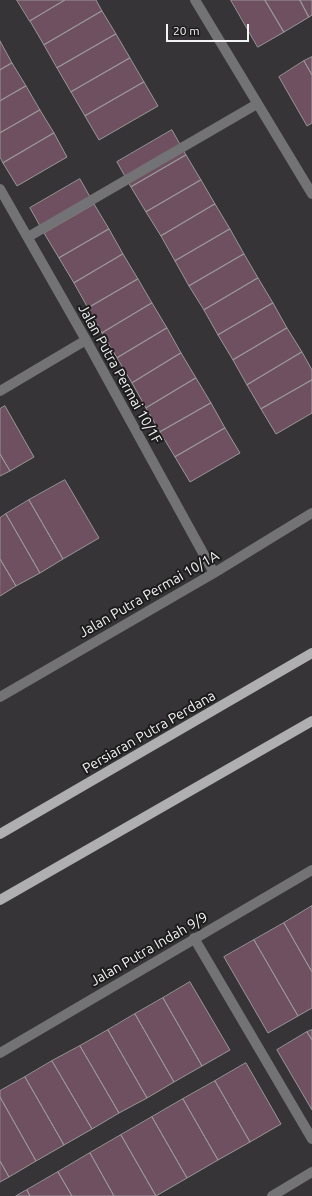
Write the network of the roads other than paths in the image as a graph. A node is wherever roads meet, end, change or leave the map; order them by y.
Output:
1 (195, 0) edge
2 (257, 104) junction
3 (0, 189) edge
4 (312, 194) edge
5 (28, 237) junction
6 (86, 340) junction
7 (0, 391) edge
8 (312, 514) edge
9 (214, 573) junction
10 (312, 653) edge
11 (0, 697) edge
12 (312, 721) edge
13 (0, 834) edge
14 (312, 870) edge
15 (0, 900) edge
16 (194, 938) junction
17 (0, 1053) edge
18 (312, 1139) edge
19 (312, 1172) edge
20 (272, 1196) edge

1 - 2 street
2 - 4 street
2 - 5 street
3 - 5 street, Jalan Putra Permai 10/1F
5 - 6 street, Jalan Putra Permai 10/1F
6 - 7 street
6 - 9 street, Jalan Putra Permai 10/1F
8 - 9 street, Jalan Putra Permai 10/1A
9 - 11 street, Jalan Putra Permai 10/1A
10 - 13 main road, Persiaran Putra Perdana
12 - 15 main road
14 - 16 street, Jalan Putra Indah 9/9
16 - 17 street, Jalan Putra Indah 9/9
16 - 18 street
19 - 20 street

